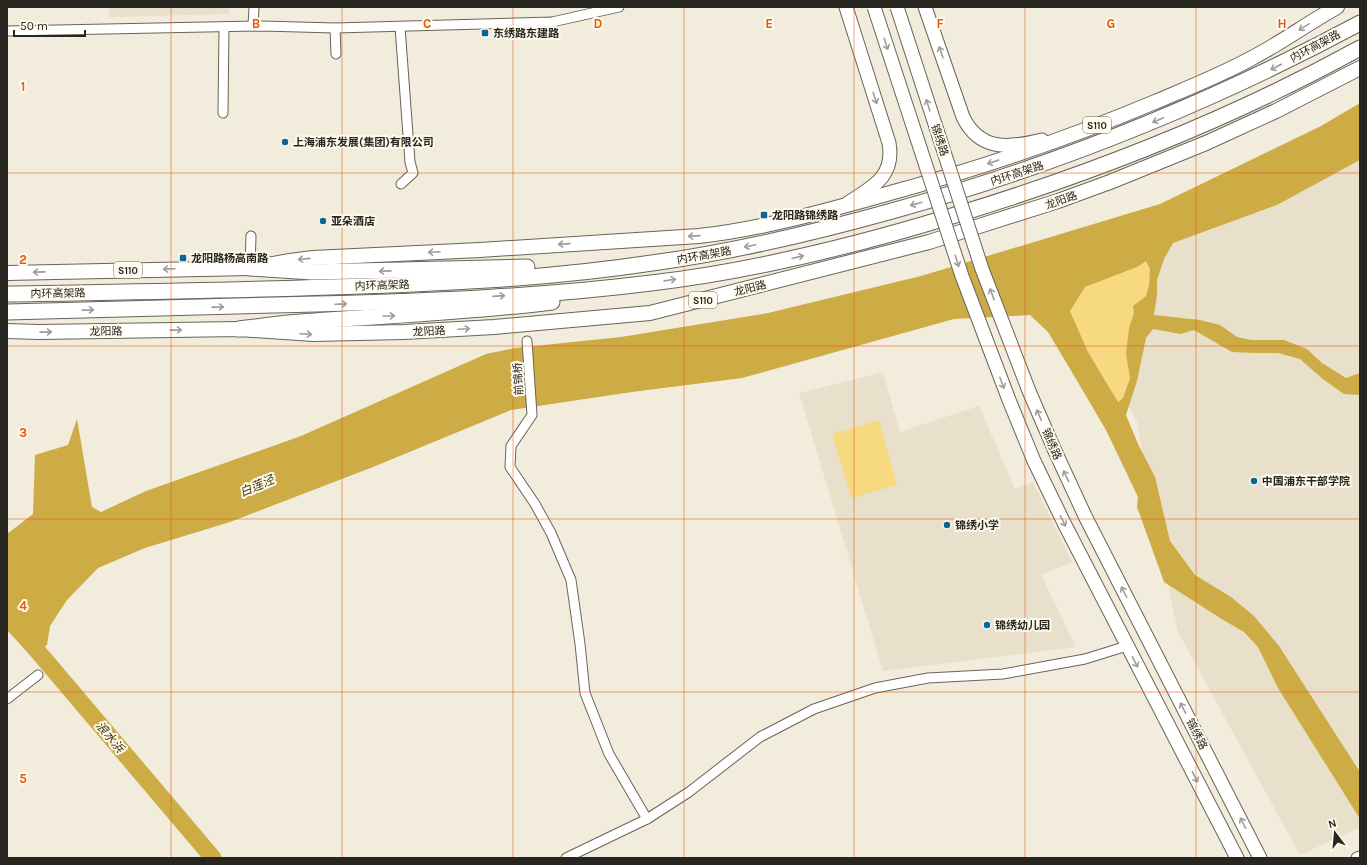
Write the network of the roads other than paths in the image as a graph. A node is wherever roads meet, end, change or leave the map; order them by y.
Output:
1 (254, 7) edge
2 (618, 7) edge
3 (846, 7) edge
4 (874, 7) edge
5 (897, 7) edge
6 (925, 7) edge
7 (1337, 7) edge
8 (1360, 17) edge
9 (1360, 23) edge
10 (253, 26) junction
11 (224, 27) junction
12 (400, 27) junction
13 (335, 28) junction
14 (7, 31) edge
15 (1360, 48) edge
16 (1311, 49) junction
17 (336, 54) dead end
18 (1360, 68) edge
19 (223, 113) dead end
20 (1113, 119) junction
21 (400, 184) dead end
22 (842, 207) junction
23 (251, 236) dead end
24 (648, 264) junction
25 (250, 268) junction
26 (7, 273) edge
27 (651, 283) junction
28 (7, 294) edge
29 (7, 312) edge
30 (239, 328) junction
31 (7, 331) edge
32 (527, 341) dead end
33 (1127, 646) junction
34 (38, 675) dead end
35 (7, 700) edge
36 (648, 819) junction
37 (1360, 856) edge
38 (566, 858) edge
39 (1237, 858) edge
40 (1260, 858) edge
41 (1357, 858) edge

1 - 10 street
2 - 12 street
3 -> 22 main road
4 -> 33 main road, 锦绣路, bridge
40 -> 5 main road, 锦绣路, bridge
20 -> 6 main road
7 -> 20 main road, S110
8 - 16 highway
9 - 16 highway, 内环高架路
10 - 11 street
10 - 13 street
11 - 14 street
11 - 19 street
12 - 13 street
12 - 21 street
13 - 17 street
27 -> 15 highway, 内环高架路
16 -> 24 highway, 内环高架路
30 -> 18 main road, 龙阳路 / S110
20 -> 22 main road, S110
22 -> 25 main road, S110
23 - 25 street
24 -> 25 highway
24 - 28 highway, 内环高架路
25 -> 26 main road, S110
29 -> 27 highway, 内环高架路
30 -> 27 highway
31 -> 30 main road, 龙阳路 / S110
32 - 36 street, 前锦桥
33 - 36 street
33 -> 39 main road, 锦绣路
34 - 35 street
36 - 38 street
37 - 41 street

